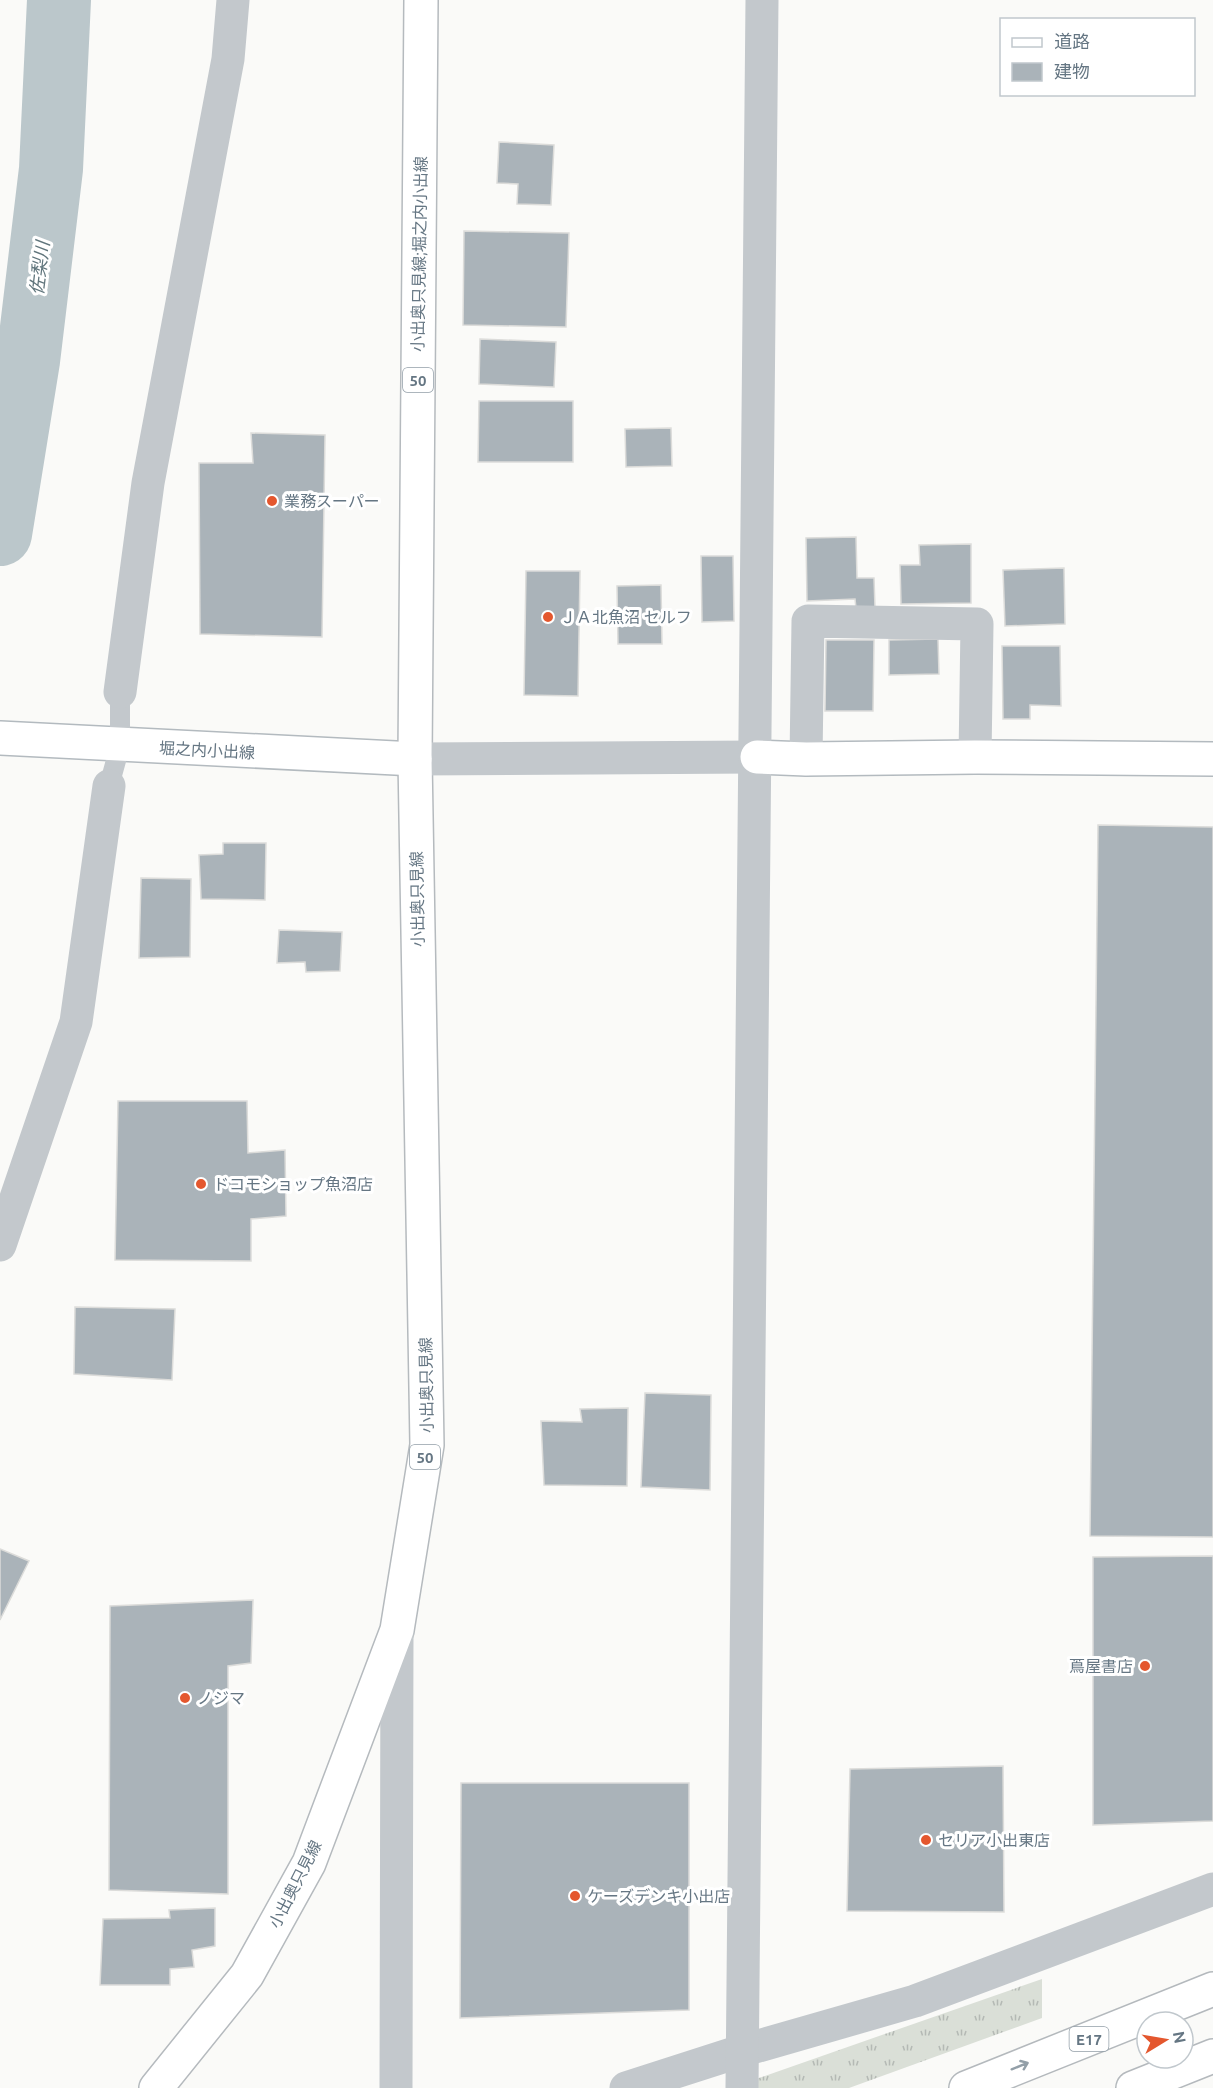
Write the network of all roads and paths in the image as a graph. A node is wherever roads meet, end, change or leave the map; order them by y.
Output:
1 (233, 0) edge
2 (421, 0) edge
3 (762, 0) edge
4 (120, 692) joint
5 (0, 738) edge
6 (107, 745) junction
7 (757, 757) junction
8 (975, 757) junction
9 (415, 759) junction
10 (806, 759) junction
11 (1213, 759) edge
12 (109, 786) joint
13 (0, 1245) edge
14 (397, 1630) junction
15 (1213, 1889) edge
16 (1213, 1989) edge
17 (741, 2051) junction
18 (1213, 2056) edge
19 (156, 2088) edge
20 (396, 2088) edge
21 (626, 2088) edge
22 (742, 2088) edge
23 (966, 2088) edge
24 (1134, 2088) edge

1 - 4 street
2 - 9 main road, 小出奥只見線;堀之内小出線 / 50
3 - 7 street
4 - 6 lane
5 - 6 main road, 堀之内小出線
6 - 9 main road, 堀之内小出線
6 - 12 lane
7 - 9 street
7 - 10 main road
7 - 17 street
8 - 10 main road
8 - 10 street
8 - 11 main road
9 - 14 main road, 小出奥只見線 / 50
12 - 13 street
14 - 19 main road, 小出奥只見線 / 50
14 - 20 street
15 - 17 street
23 -> 16 main road, E17
17 - 21 street
17 - 22 street
18 - 24 main road

